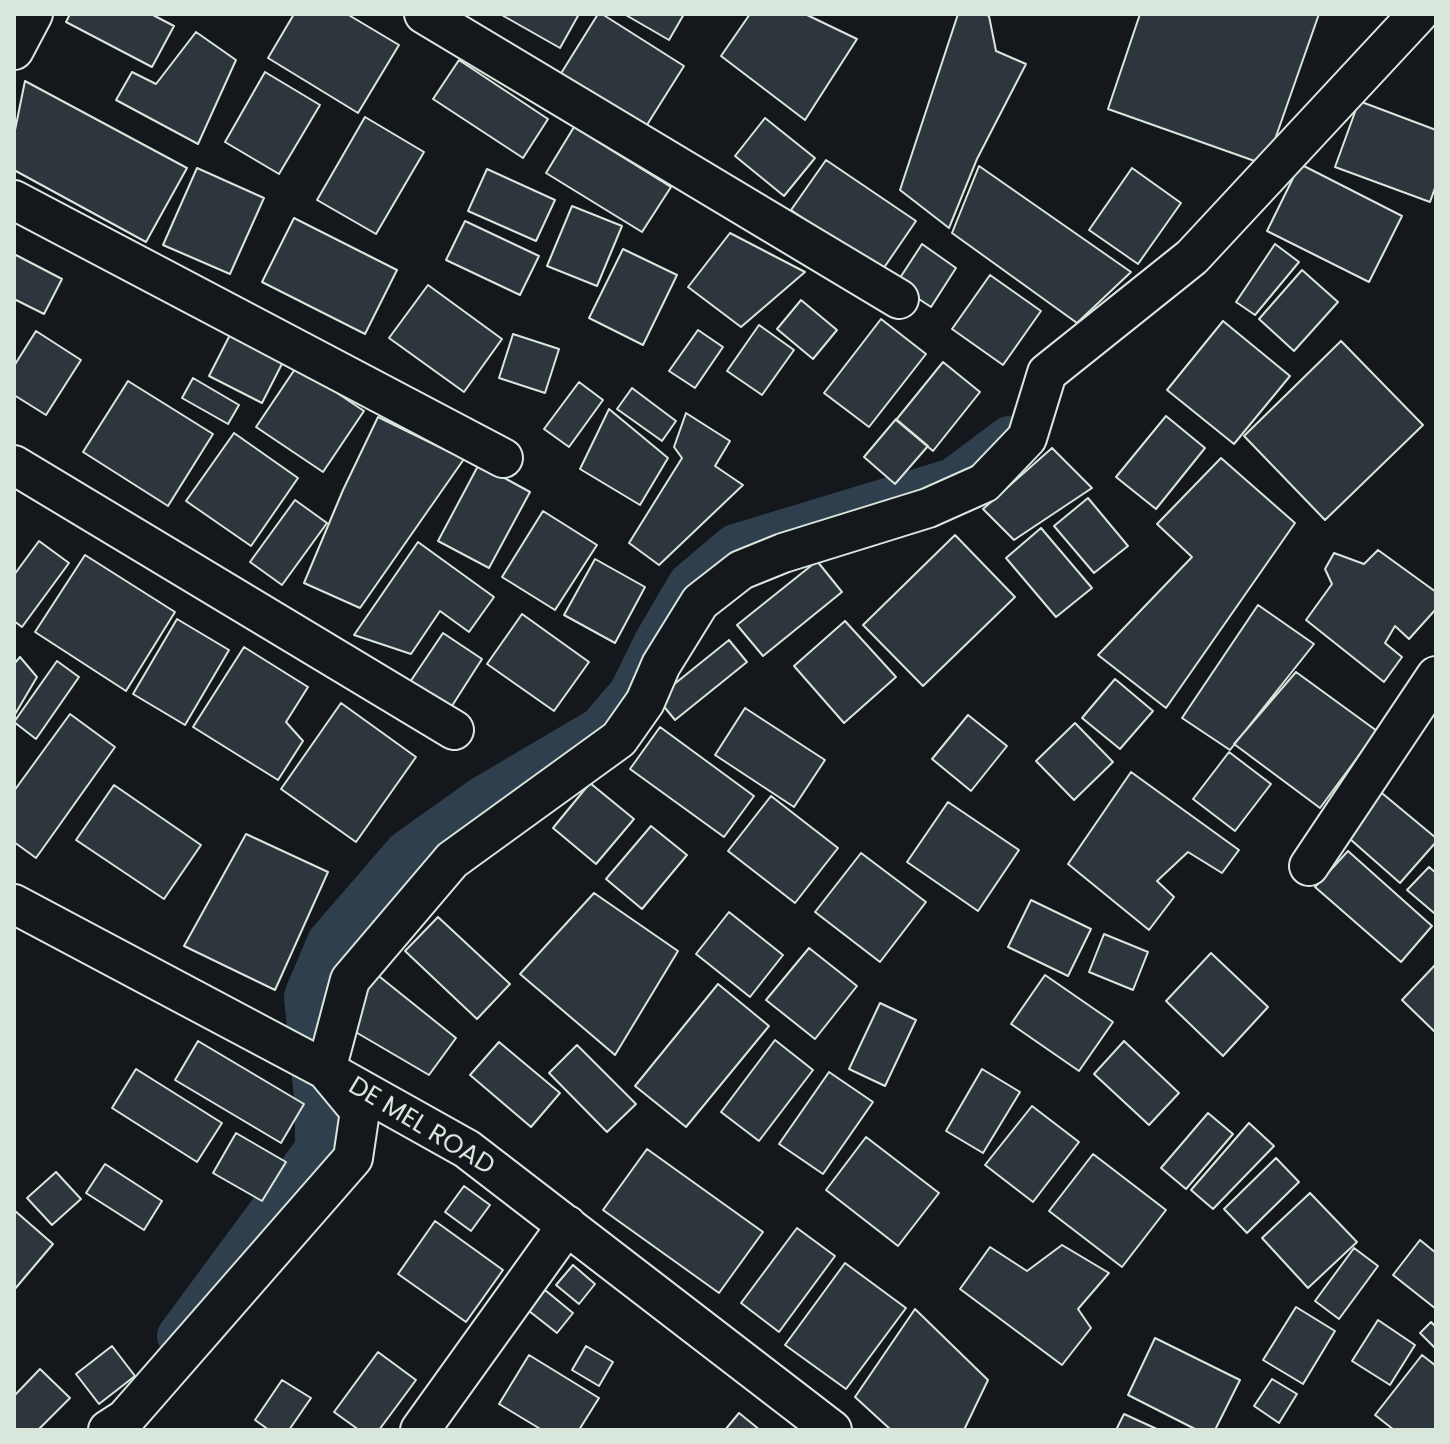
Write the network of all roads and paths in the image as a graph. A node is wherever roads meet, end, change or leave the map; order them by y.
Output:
1 (33, 14) edge
2 (424, 14) edge
3 (1418, 14) edge
4 (14, 50) edge
5 (14, 200) edge
6 (899, 299) dead end
7 (503, 458) dead end
8 (14, 465) edge
9 (1436, 676) edge
10 (454, 730) dead end
11 (1309, 866) dead end
12 (14, 904) edge
13 (326, 1070) junction
14 (567, 1225) junction
15 (108, 1430) edge
16 (420, 1430) edge
17 (832, 1430) edge

1 - 4 street
2 - 6 street
3 - 13 street
5 - 7 street
8 - 10 street
9 - 11 street
12 - 13 street, DE MEL ROAD
13 - 14 street, DE MEL ROAD
13 - 15 street
14 - 16 street
14 - 17 street, DE MEL ROAD

